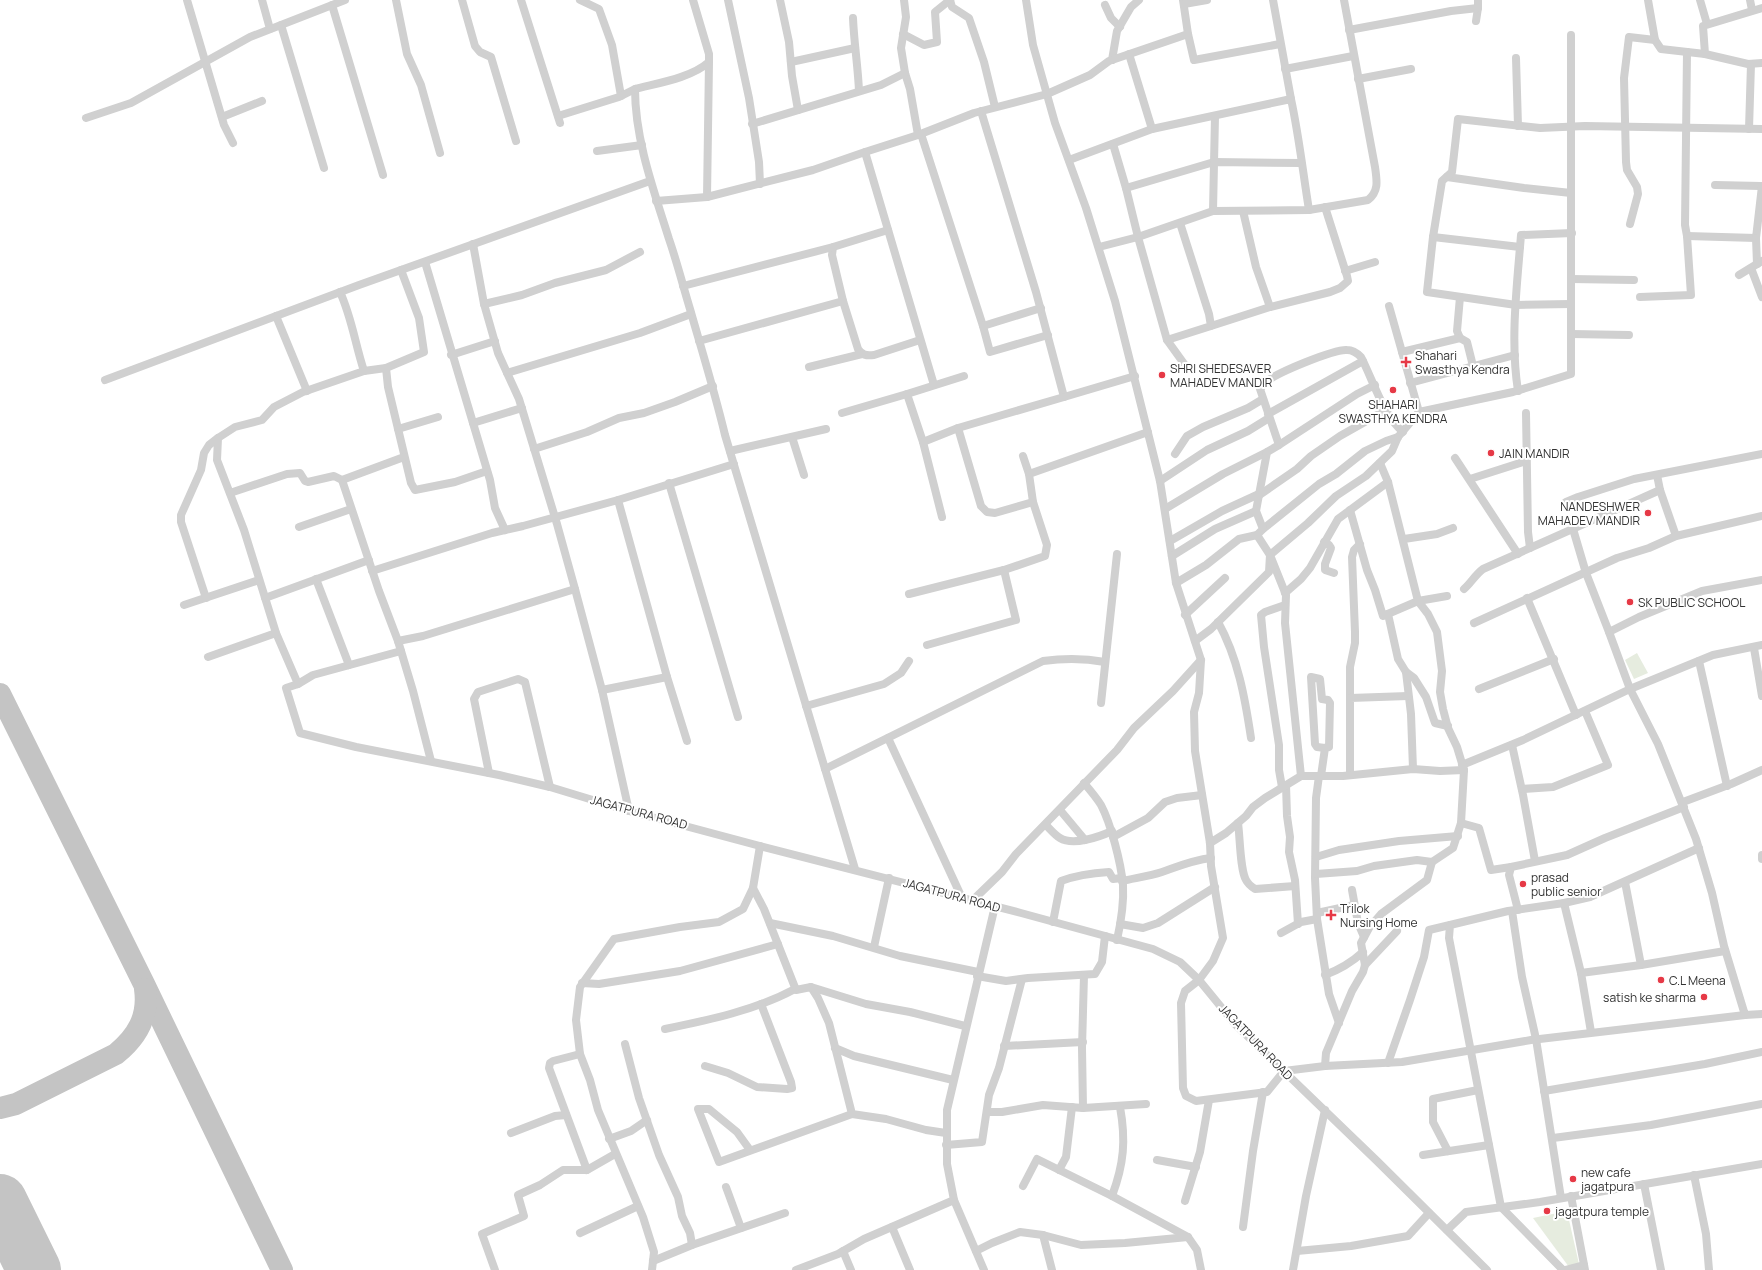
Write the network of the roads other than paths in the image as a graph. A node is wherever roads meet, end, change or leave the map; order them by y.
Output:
1 (187, 0) edge
2 (262, 0) edge
3 (320, 0) edge
4 (345, 0) edge
5 (396, 0) edge
6 (462, 0) edge
7 (521, 0) edge
8 (580, 0) edge
9 (693, 0) edge
10 (728, 0) edge
11 (780, 0) edge
12 (904, 0) edge
13 (950, 0) edge
14 (1026, 0) edge
15 (1139, 0) edge
16 (1207, 0) edge
17 (1273, 0) edge
18 (1344, 0) edge
19 (1648, 0) edge
20 (1700, 0) edge
21 (1750, 0) edge
22 (1183, 2) edge
23 (1478, 4) edge
24 (332, 5) junction
25 (1105, 5) dead end
26 (1762, 8) edge
27 (322, 9) junction
28 (1752, 10) junction
29 (853, 18) dead end
30 (1476, 21) dead end
31 (1707, 24) junction
32 (281, 25) junction
33 (1120, 26) junction
34 (270, 29) junction
35 (1349, 30) junction
36 (903, 34) junction
37 (1188, 34) junction
38 (1571, 35) dead end
39 (1655, 40) junction
40 (1280, 44) junction
41 (855, 48) junction
42 (1686, 52) junction
43 (1129, 54) junction
44 (1705, 54) junction
45 (1353, 56) junction
46 (1516, 58) dead end
47 (1112, 60) junction
48 (206, 61) junction
49 (709, 62) junction
50 (791, 62) junction
51 (1762, 63) edge
52 (1751, 64) junction
53 (1285, 69) junction
54 (1411, 69) dead end
55 (905, 73) junction
56 (1358, 79) junction
57 (635, 89) junction
58 (860, 92) junction
59 (1047, 94) junction
60 (621, 96) junction
61 (1291, 99) junction
62 (262, 101) dead end
63 (995, 107) junction
64 (798, 110) junction
65 (981, 111) junction
66 (1215, 116) junction
67 (222, 117) junction
68 (86, 118) dead end
69 (752, 124) junction
70 (1518, 126) junction
71 (1572, 127) junction
72 (1625, 127) junction
73 (1686, 128) junction
74 (1152, 129) junction
75 (1749, 129) junction
76 (1762, 129) edge
77 (919, 135) junction
78 (516, 140) dead end
79 (233, 143) dead end
80 (1113, 144) junction
81 (642, 145) junction
82 (597, 151) dead end
83 (866, 152) junction
84 (440, 153) dead end
85 (1069, 160) junction
86 (1214, 162) junction
87 (1301, 163) junction
88 (324, 168) dead end
89 (383, 175) dead end
90 (1447, 177) junction
91 (650, 182) junction
92 (760, 184) junction
93 (1715, 185) dead end
94 (1762, 186) edge
95 (1126, 188) junction
96 (1571, 193) junction
97 (707, 198) junction
98 (656, 201) junction
99 (1325, 207) junction
100 (1310, 210) junction
101 (1213, 211) junction
102 (1243, 211) junction
103 (1180, 223) junction
104 (1630, 224) dead end
105 (888, 230) junction
106 (1572, 233) junction
107 (1687, 236) junction
108 (1138, 237) junction
109 (1433, 237) junction
110 (1756, 238) junction
111 (473, 244) junction
112 (1099, 246) junction
113 (1520, 246) junction
114 (833, 247) junction
115 (640, 252) dead end
116 (424, 262) junction
117 (1375, 262) dead end
118 (1757, 264) edge
119 (401, 270) junction
120 (1345, 271) junction
121 (1739, 275) dead end
122 (1571, 279) junction
123 (1634, 280) dead end
124 (683, 286) junction
125 (340, 292) junction
126 (1460, 297) junction
127 (1640, 297) dead end
128 (1762, 297) edge
129 (843, 301) junction
130 (484, 304) junction
131 (1571, 304) junction
132 (1516, 305) junction
133 (1389, 306) dead end
134 (1270, 307) junction
135 (1041, 308) junction
136 (691, 314) junction
137 (276, 316) junction
138 (983, 326) junction
139 (1211, 326) junction
140 (1571, 334) junction
141 (1048, 335) junction
142 (1629, 335) dead end
143 (1460, 338) junction
144 (495, 340) junction
145 (920, 340) junction
146 (1167, 340) junction
147 (699, 341) junction
148 (1402, 352) junction
149 (862, 354) junction
150 (451, 355) junction
151 (1515, 355) junction
152 (1363, 362) junction
153 (1185, 365) dead end
154 (1473, 366) junction
155 (809, 367) dead end
156 (386, 368) junction
157 (364, 371) junction
158 (508, 374) junction
159 (964, 376) dead end
160 (1135, 376) junction
161 (105, 380) dead end
162 (1410, 383) junction
163 (934, 385) junction
164 (1374, 385) junction
165 (713, 386) junction
166 (307, 391) junction
167 (1518, 391) junction
168 (907, 394) junction
169 (1064, 397) junction
170 (1263, 399) junction
171 (522, 408) junction
172 (1386, 410) junction
173 (1419, 412) junction
174 (842, 413) dead end
175 (1526, 413) dead end
176 (1269, 416) junction
177 (438, 418) dead end
178 (473, 423) junction
179 (958, 428) junction
180 (826, 429) dead end
181 (398, 430) junction
182 (1148, 432) junction
183 (1400, 434) junction
184 (792, 437) junction
185 (218, 438) junction
186 (922, 442) junction
187 (1279, 445) junction
188 (534, 449) junction
189 (730, 451) junction
190 (1266, 452) junction
191 (1175, 454) dead end
192 (1762, 454) edge
193 (1023, 456) dead end
194 (404, 457) junction
195 (1455, 458) dead end
196 (1526, 461) junction
197 (1380, 462) junction
198 (734, 464) junction
199 (487, 471) junction
200 (1029, 474) junction
201 (804, 475) dead end
202 (1657, 475) junction
203 (1470, 479) junction
204 (342, 480) junction
205 (1160, 481) junction
206 (1388, 482) junction
207 (669, 483) junction
208 (1660, 490) junction
209 (230, 493) junction
210 (1259, 495) junction
211 (618, 500) junction
212 (1033, 502) junction
213 (1566, 502) dead end
214 (351, 509) junction
215 (1165, 509) junction
216 (1350, 510) junction
217 (1256, 511) junction
218 (555, 516) junction
219 (1762, 516) edge
220 (942, 517) dead end
221 (299, 527) dead end
222 (1453, 528) dead end
223 (505, 530) junction
224 (1573, 530) junction
225 (1260, 532) junction
226 (1676, 536) junction
227 (1404, 539) junction
228 (1170, 541) junction
229 (1324, 542) junction
230 (1360, 544) junction
231 (1530, 548) junction
232 (1117, 554) dead end
233 (1518, 554) junction
234 (1270, 555) junction
235 (1172, 556) junction
236 (369, 560) junction
237 (1004, 570) junction
238 (372, 571) junction
239 (1586, 572) junction
240 (1334, 573) dead end
241 (1225, 578) dead end
242 (316, 579) junction
243 (259, 580) junction
244 (1762, 580) edge
245 (1176, 582) junction
246 (575, 589) junction
247 (1464, 589) dead end
248 (1285, 593) junction
249 (909, 594) dead end
250 (1446, 596) dead end
251 (206, 598) junction
252 (265, 598) junction
253 (1528, 598) junction
254 (1418, 601) junction
255 (184, 605) dead end
256 (1285, 605) junction
257 (1388, 614) junction
258 (1185, 615) junction
259 (1218, 622) junction
260 (1474, 623) dead end
261 (1609, 632) junction
262 (276, 633) junction
263 (398, 641) junction
264 (1195, 641) junction
265 (927, 645) dead end
266 (1758, 647) edge
267 (401, 651) junction
268 (208, 657) dead end
269 (1554, 659) junction
270 (1201, 660) junction
271 (909, 661) dead end
272 (1699, 661) junction
273 (1105, 662) junction
274 (349, 665) junction
275 (1406, 672) junction
276 (667, 676) junction
277 (298, 684) junction
278 (1630, 689) junction
279 (602, 690) junction
280 (1480, 690) dead end
281 (1408, 696) junction
282 (1762, 696) edge
283 (1350, 698) junction
284 (1101, 703) dead end
285 (806, 706) junction
286 (1585, 711) junction
287 (1576, 715) junction
288 (738, 716) dead end
289 (1448, 726) junction
290 (888, 738) junction
291 (1251, 738) dead end
292 (687, 741) dead end
293 (1512, 745) junction
294 (1325, 748) junction
295 (431, 761) junction
296 (1463, 767) junction
297 (1413, 768) junction
298 (825, 769) junction
299 (1762, 770) edge
300 (489, 773) junction
301 (1350, 775) junction
302 (1301, 776) junction
303 (1320, 776) junction
304 (1084, 783) junction
305 (1284, 786) junction
306 (1727, 786) junction
307 (550, 787) junction
308 (1522, 789) junction
309 (1202, 795) junction
310 (1684, 805) junction
311 (1060, 810) junction
312 (629, 811) junction
313 (1238, 823) junction
314 (1461, 823) junction
315 (1046, 824) junction
316 (1112, 834) junction
317 (1458, 836) junction
318 (1085, 840) junction
319 (1210, 843) junction
320 (760, 846) junction
321 (1699, 848) junction
322 (1762, 855) edge
323 (1316, 857) junction
324 (1211, 858) junction
325 (1762, 859) edge
326 (1535, 861) junction
327 (1432, 862) junction
328 (1511, 866) junction
329 (855, 869) junction
330 (1316, 874) junction
331 (889, 878) junction
332 (1122, 880) junction
333 (1624, 882) junction
334 (1215, 886) junction
335 (1295, 886) junction
336 (753, 888) junction
337 (1352, 890) dead end
338 (962, 898) junction
339 (974, 900) junction
340 (1564, 903) junction
341 (1354, 905) junction
342 (995, 906) junction
343 (1515, 910) junction
344 (1317, 916) junction
345 (1053, 922) junction
346 (770, 923) junction
347 (1120, 924) junction
348 (1298, 924) junction
349 (1450, 925) junction
350 (1397, 931) dead end
351 (1281, 932) dead end
352 (1105, 936) junction
353 (1364, 937) junction
354 (1117, 940) junction
355 (778, 944) junction
356 (874, 947) junction
357 (1725, 951) junction
358 (1362, 952) junction
359 (1365, 965) junction
360 (1641, 965) junction
361 (1581, 973) junction
362 (978, 974) junction
363 (1084, 974) junction
364 (1325, 975) junction
365 (1022, 979) junction
366 (1199, 980) junction
367 (582, 983) junction
368 (810, 987) junction
369 (795, 989) junction
370 (761, 1004) junction
371 (1762, 1014) edge
372 (1744, 1015) junction
373 (1339, 1023) junction
374 (966, 1026) junction
375 (665, 1029) dead end
376 (1591, 1032) junction
377 (1536, 1039) junction
378 (1082, 1042) junction
379 (625, 1044) dead end
380 (1004, 1046) junction
381 (835, 1048) junction
382 (1470, 1050) junction
383 (1762, 1052) edge
384 (580, 1054) junction
385 (1388, 1063) junction
386 (705, 1066) dead end
387 (1325, 1066) junction
388 (1284, 1071) junction
389 (953, 1080) junction
390 (1478, 1090) junction
391 (1544, 1091) junction
392 (1263, 1092) junction
393 (1209, 1100) junction
394 (1146, 1104) dead end
395 (1762, 1104) edge
396 (1072, 1107) junction
397 (1120, 1107) junction
398 (1084, 1108) junction
399 (1325, 1110) junction
400 (987, 1112) junction
401 (852, 1114) junction
402 (566, 1115) junction
403 (647, 1120) junction
404 (511, 1133) dead end
405 (946, 1133) junction
406 (1552, 1138) junction
407 (609, 1140) junction
408 (946, 1145) junction
409 (1489, 1145) junction
410 (750, 1150) junction
411 (1448, 1151) junction
412 (615, 1154) junction
413 (1423, 1155) dead end
414 (1156, 1160) dead end
415 (1762, 1164) edge
416 (1196, 1167) junction
417 (587, 1170) junction
418 (1059, 1170) junction
419 (1694, 1176) junction
420 (1644, 1184) junction
421 (1023, 1186) dead end
422 (726, 1187) dead end
423 (1112, 1196) junction
424 (1571, 1196) junction
425 (1562, 1198) junction
426 (954, 1200) junction
427 (1185, 1201) dead end
428 (638, 1206) junction
429 (1501, 1207) junction
430 (1429, 1212) junction
431 (785, 1213) dead end
432 (892, 1227) junction
433 (1243, 1227) dead end
434 (741, 1228) junction
435 (1447, 1230) junction
436 (580, 1233) dead end
437 (1044, 1235) junction
438 (1188, 1237) junction
439 (692, 1245) junction
440 (843, 1251) junction
441 (976, 1251) junction
442 (1297, 1251) junction
443 (653, 1261) junction
444 (1585, 1267) edge
445 (495, 1270) edge
446 (652, 1270) edge
447 (796, 1270) edge
448 (851, 1270) edge
449 (910, 1270) edge
450 (984, 1270) edge
451 (1052, 1270) edge
452 (1201, 1270) edge
453 (1293, 1270) edge
454 (1487, 1270) edge
455 (1564, 1270) edge
456 (1661, 1270) edge
457 (1709, 1270) edge

1 - 48 street
2 - 34 street
3 - 27 street
4 - 24 street
5 - 84 street
6 - 78 street
7 - 60 street
8 - 60 street
9 - 49 street
10 - 69 street
11 - 50 street
12 - 36 street
13 - 36 street
13 - 63 street
14 - 59 street
15 - 33 street
16 - 22 street
17 - 40 street
18 - 35 street
19 - 39 street
20 - 31 street
21 - 28 street
22 - 37 street
23 - 30 street
23 - 35 street
24 - 27 street
24 - 89 street
25 - 33 street
26 - 28 street
27 - 32 street
28 - 31 street
29 - 41 street
31 - 44 street
32 - 34 street
32 - 88 street
33 - 47 street
34 - 48 street
35 - 45 street
36 - 55 street
37 - 40 street
37 - 43 street
38 - 71 street
39 - 42 street
39 - 72 street
40 - 53 street
41 - 50 street
41 - 58 street
42 - 44 street
42 - 73 street
43 - 47 street
43 - 74 street
44 - 52 street
45 - 53 street
45 - 56 street
46 - 70 street
47 - 59 street
48 - 67 street
48 - 68 street
49 - 57 street
49 - 97 street
50 - 64 street
51 - 52 street
52 - 75 street
53 - 61 street
54 - 56 street
55 - 58 street
55 - 77 street
56 - 99 street
57 - 60 street
57 - 81 street
58 - 64 street
59 - 63 street
59 - 85 street
61 - 66 street
61 - 87 street
62 - 67 street
63 - 65 street
64 - 69 street
65 - 77 street
65 - 135 street
66 - 74 street
66 - 86 street
67 - 79 street
69 - 92 street
70 - 71 street
70 - 90 street
71 - 72 street
71 - 96 street
72 - 73 street
72 - 104 street
73 - 75 street
73 - 107 street
74 - 80 street
75 - 76 street
77 - 83 street
77 - 138 street
80 - 85 street
80 - 95 street
81 - 82 street
81 - 91 street
83 - 92 street
83 - 105 street
85 - 112 street
86 - 87 street
86 - 95 street
86 - 101 street
87 - 100 street
90 - 96 street
90 - 109 street
91 - 98 street
91 - 111 street
92 - 97 street
93 - 94 street
94 - 110 street
95 - 108 street
96 - 106 street
97 - 98 street
98 - 124 street
99 - 100 street
99 - 120 street
100 - 102 street
101 - 102 street
101 - 103 street
102 - 134 street
103 - 108 street
103 - 139 street
105 - 114 street
105 - 145 street
106 - 113 street
106 - 122 street
107 - 110 street
107 - 127 street
108 - 112 street
108 - 146 street
109 - 113 street
109 - 126 street
110 - 118 street
111 - 116 street
111 - 130 street
112 - 160 street
113 - 132 street
114 - 124 street
114 - 129 street
115 - 130 street
116 - 119 street
116 - 150 street
117 - 120 street
118 - 121 street
118 - 128 street
119 - 125 street
119 - 156 street
120 - 134 street
122 - 123 street
122 - 131 street
124 - 136 street
125 - 137 street
125 - 157 street
126 - 132 street
126 - 143 street
129 - 147 street
129 - 149 street
130 - 144 street
131 - 132 street
131 - 140 street
132 - 151 street
133 - 148 street
134 - 139 street
135 - 138 street
135 - 141 street
136 - 147 street
136 - 158 street
137 - 161 street
137 - 166 street
138 - 141 street
139 - 146 street
140 - 142 street
140 - 167 street
141 - 169 street
143 - 148 street
143 - 154 street
144 - 150 street
144 - 158 street
145 - 149 street
145 - 163 street
146 - 153 street
147 - 165 street
148 - 162 street
149 - 155 street
150 - 178 street
151 - 154 street
151 - 167 street
152 - 164 street
152 - 170 street
152 - 176 street
154 - 162 street
156 - 157 street
156 - 181 street
157 - 166 street
158 - 171 street
159 - 163 street
160 - 169 street
160 - 182 street
162 - 173 street
163 - 168 street
164 - 172 street
164 - 187 street
165 - 188 street
165 - 189 street
166 - 185 street
167 - 173 street
168 - 174 street
168 - 186 street
169 - 179 street
170 - 176 street
170 - 191 street
171 - 178 street
171 - 188 street
172 - 183 street
172 - 210 street
173 - 183 street
175 - 196 street
176 - 187 street
176 - 205 street
177 - 181 street
178 - 199 street
179 - 186 street
179 - 212 street
180 - 184 street
181 - 194 street
182 - 200 street
182 - 205 street
183 - 197 street
183 - 225 street
184 - 189 street
184 - 201 street
185 - 209 street
185 - 251 street
186 - 220 street
187 - 190 street
188 - 218 street
189 - 198 street
190 - 210 street
190 - 215 street
192 - 202 street
193 - 200 street
194 - 199 street
194 - 204 street
195 - 203 street
196 - 203 street
196 - 231 street
197 - 206 street
197 - 234 street
198 - 207 street
198 - 285 street
199 - 223 street
200 - 212 street
202 - 208 street
202 - 213 street
203 - 233 street
204 - 209 street
204 - 214 street
205 - 215 street
206 - 216 street
206 - 227 street
207 - 211 street
207 - 288 street
208 - 224 street
208 - 226 street
209 - 243 street
210 - 217 street
210 - 228 street
211 - 218 street
211 - 276 street
212 - 237 street
214 - 221 street
214 - 236 street
215 - 228 street
216 - 229 street
216 - 230 street
217 - 225 street
217 - 235 street
218 - 223 street
218 - 246 street
219 - 226 street
222 - 227 street
223 - 238 street
224 - 231 street
224 - 239 street
225 - 234 street
225 - 245 street
226 - 239 street
227 - 254 street
228 - 235 street
229 - 240 street
229 - 248 street
230 - 257 street
230 - 283 street
231 - 233 street
232 - 273 street
233 - 247 street
234 - 248 street
234 - 259 street
235 - 245 street
236 - 238 street
236 - 242 street
237 - 249 street
237 - 265 street
238 - 263 street
239 - 253 street
239 - 261 street
241 - 258 street
242 - 252 street
242 - 274 street
243 - 251 street
243 - 252 street
244 - 261 street
245 - 258 street
246 - 263 street
246 - 279 street
248 - 256 street
250 - 254 street
251 - 255 street
252 - 262 street
253 - 260 street
253 - 269 street
254 - 257 street
254 - 289 street
256 - 302 street
256 - 305 street
257 - 275 street
258 - 264 street
259 - 264 street
259 - 291 street
261 - 278 street
262 - 268 street
262 - 277 street
263 - 267 street
264 - 270 street
266 - 272 street
266 - 282 street
267 - 274 street
267 - 295 street
269 - 280 street
269 - 287 street
270 - 304 street
270 - 309 street
271 - 285 street
272 - 278 street
272 - 306 street
273 - 284 street
273 - 290 street
274 - 277 street
275 - 281 street
275 - 289 street
276 - 279 street
276 - 292 street
277 - 295 street, JAGATPURA ROAD
278 - 286 street
278 - 310 street
279 - 312 street
281 - 283 street
281 - 297 street
283 - 301 street
285 - 298 street
286 - 287 street
286 - 308 street
287 - 293 street
289 - 296 street
290 - 298 street
290 - 338 street
293 - 296 street
293 - 308 street
294 - 294 street
294 - 303 street
295 - 300 street, JAGATPURA ROAD
296 - 297 street
296 - 314 street
297 - 301 street
298 - 329 street
299 - 306 street
300 - 307 street, JAGATPURA ROAD
300 - 307 street
301 - 303 street
302 - 303 street
302 - 305 street
303 - 323 street
304 - 311 street
304 - 316 street
305 - 313 street
305 - 335 street
306 - 310 street
307 - 312 street, JAGATPURA ROAD
308 - 326 street
309 - 316 street
309 - 319 street
310 - 321 street
310 - 326 street
311 - 315 street
311 - 318 street
312 - 320 street, JAGATPURA ROAD
313 - 319 street
313 - 335 street
314 - 317 street
314 - 328 street
315 - 318 street
315 - 339 street
316 - 318 street
316 - 332 street
317 - 323 street
317 - 327 street
319 - 324 street
320 - 329 street, JAGATPURA ROAD
320 - 336 street
321 - 333 street
321 - 357 street
322 - 325 street
323 - 330 street
324 - 332 street
324 - 334 street
326 - 328 street
327 - 330 street
327 - 353 street
328 - 343 street
329 - 331 street, JAGATPURA ROAD
330 - 344 street
331 - 338 street, JAGATPURA ROAD
331 - 356 street
332 - 345 street
332 - 347 street
333 - 340 street
333 - 360 street
334 - 347 street
334 - 366 street
335 - 348 street
336 - 346 street
336 - 367 street
337 - 341 street
338 - 339 street, JAGATPURA ROAD
339 - 342 street, JAGATPURA ROAD
340 - 343 street
340 - 361 street
341 - 344 street
341 - 353 street
342 - 345 street, JAGATPURA ROAD
342 - 362 street
343 - 349 street
343 - 377 street
344 - 348 street
344 - 364 street
345 - 352 street, JAGATPURA ROAD
346 - 355 street
346 - 356 street
347 - 354 street
348 - 351 street
349 - 382 street
349 - 385 street
350 - 359 street
352 - 354 street, JAGATPURA ROAD
352 - 363 street
353 - 358 street
354 - 366 street, JAGATPURA ROAD
355 - 367 street
355 - 369 street
356 - 362 street
357 - 360 street
357 - 372 street
358 - 359 street
358 - 364 street
359 - 373 street
360 - 361 street
361 - 376 street
362 - 365 street
362 - 374 street
363 - 365 street
363 - 378 street
364 - 373 street
365 - 380 street
366 - 388 street, JAGATPURA ROAD
366 - 393 street
367 - 384 street
368 - 369 street
368 - 374 street
368 - 381 street
369 - 370 street
370 - 375 street
370 - 386 street
371 - 372 street
372 - 376 street
373 - 387 street
374 - 389 street
376 - 377 street
377 - 382 street
377 - 391 street
378 - 380 street
378 - 398 street
379 - 403 street
380 - 400 street
381 - 389 street
381 - 401 street
382 - 385 street
382 - 390 street
383 - 391 street
384 - 402 street
384 - 407 street
385 - 387 street
387 - 388 street
388 - 392 street
388 - 399 street, JAGATPURA ROAD
389 - 405 street
390 - 409 street
390 - 411 street
391 - 406 street
392 - 393 street
392 - 433 street
393 - 416 street
394 - 397 street
395 - 406 street
396 - 398 street
396 - 400 street
396 - 418 street
397 - 398 street
397 - 423 street
399 - 430 street, JAGATPURA ROAD
399 - 442 street
400 - 408 street
401 - 405 street
401 - 410 street
402 - 404 street
402 - 417 street
403 - 407 street
403 - 439 street
405 - 408 street
406 - 425 street
407 - 412 street
408 - 426 street
409 - 411 street
409 - 429 street
410 - 410 street
411 - 413 street
412 - 417 street
412 - 428 street
414 - 416 street
415 - 419 street
416 - 427 street
417 - 445 street
418 - 421 street
418 - 423 street
419 - 420 street
419 - 457 street
420 - 424 street
420 - 456 street
422 - 434 street
423 - 438 street
424 - 425 street
424 - 444 street
425 - 429 street
426 - 432 street
426 - 441 street
428 - 436 street
428 - 443 street
429 - 435 street
429 - 455 street
430 - 435 street, JAGATPURA ROAD
430 - 442 street
431 - 434 street
432 - 440 street
432 - 449 street
434 - 439 street
435 - 454 street, JAGATPURA ROAD
437 - 438 street
437 - 441 street
437 - 451 street
438 - 452 street
439 - 443 street
440 - 447 street
440 - 448 street
441 - 450 street
442 - 453 street
443 - 446 street
444 - 455 street

